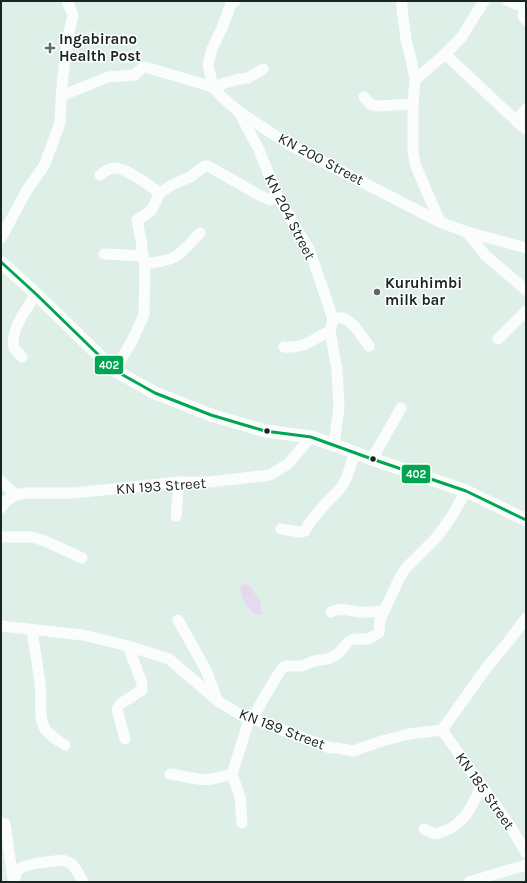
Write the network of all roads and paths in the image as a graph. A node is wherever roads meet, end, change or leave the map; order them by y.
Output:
1 (67, 1) edge
2 (236, 1) edge
3 (402, 1) edge
4 (484, 1) edge
5 (508, 1) edge
6 (526, 20) edge
7 (445, 54) junction
8 (263, 69) dead end
9 (415, 80) junction
10 (213, 87) junction
11 (61, 96) junction
12 (364, 97) dead end
13 (413, 104) junction
14 (526, 109) edge
15 (238, 111) junction
16 (516, 121) junction
17 (526, 129) edge
18 (100, 175) dead end
19 (160, 193) junction
20 (278, 197) junction
21 (440, 222) junction
22 (464, 231) junction
23 (200, 233) dead end
24 (1, 238) edge
25 (526, 248) edge
26 (104, 254) dead end
27 (144, 260) junction
28 (1, 262) edge
29 (526, 290) edge
30 (36, 294) junction
31 (526, 311) edge
32 (333, 320) junction
33 (330, 331) junction
34 (498, 339) dead end
35 (370, 346) dead end
36 (284, 347) dead end
37 (22, 357) dead end
38 (114, 370) junction
39 (401, 408) dead end
40 (311, 437) junction
41 (334, 445) junction
42 (356, 454) junction
43 (372, 460) junction
44 (1, 481) edge
45 (179, 482) junction
46 (466, 491) junction
47 (16, 495) junction
48 (1, 508) edge
49 (176, 516) dead end
50 (526, 520) edge
51 (281, 530) dead end
52 (1, 536) edge
53 (82, 558) dead end
54 (384, 610) junction
55 (331, 612) dead end
56 (526, 618) edge
57 (178, 620) dead end
58 (1, 626) edge
59 (32, 630) junction
60 (128, 646) junction
61 (218, 701) junction
62 (251, 719) junction
63 (442, 730) junction
64 (125, 739) dead end
65 (65, 745) dead end
66 (170, 774) dead end
67 (232, 774) junction
68 (481, 786) junction
69 (1, 823) edge
70 (242, 823) dead end
71 (424, 829) dead end
72 (526, 853) edge
73 (526, 865) edge
74 (83, 882) edge
75 (469, 882) edge

1 - 11 street
2 - 10 street
3 - 9 street
4 - 7 street
5 - 6 street
7 - 9 street
7 - 16 street
8 - 10 street
9 - 13 street
10 - 11 street
10 - 15 street, KN 200 Street
11 - 24 street
12 - 13 street
13 - 21 street
14 - 16 street
15 - 20 street, KN 204 Street
15 - 21 street, KN 200 Street
16 - 17 street
18 - 19 street
19 - 20 street
19 - 27 street
20 - 32 street, KN 204 Street
21 - 22 street, KN 200 Street
22 - 25 street, KN 200 Street
22 - 29 street
23 - 27 street
26 - 27 street
27 - 38 street
28 - 30 main road
30 - 37 street
30 - 38 main road
31 - 34 street
32 - 33 street
32 - 35 street
33 - 36 street
33 - 41 street
38 - 40 main road
39 - 43 street
40 - 41 main road
40 - 45 street, KN 193 Street
41 - 42 main road
42 - 43 main road
42 - 51 street
43 - 46 main road
44 - 47 street
45 - 47 street, KN 193 Street
45 - 49 street
46 - 50 main road
46 - 54 street
47 - 48 street
52 - 53 street
54 - 55 street
54 - 62 street
56 - 63 street
57 - 61 street
58 - 59 street, KN 189 Street
59 - 60 street, KN 189 Street
59 - 65 street
60 - 61 street, KN 189 Street
60 - 64 street
61 - 62 street, KN 189 Street
62 - 63 street, KN 189 Street
62 - 67 street
63 - 68 street, KN 185 Street
66 - 67 street
67 - 70 street
68 - 71 street
68 - 72 street, KN 185 Street
69 - 74 street
73 - 75 street

